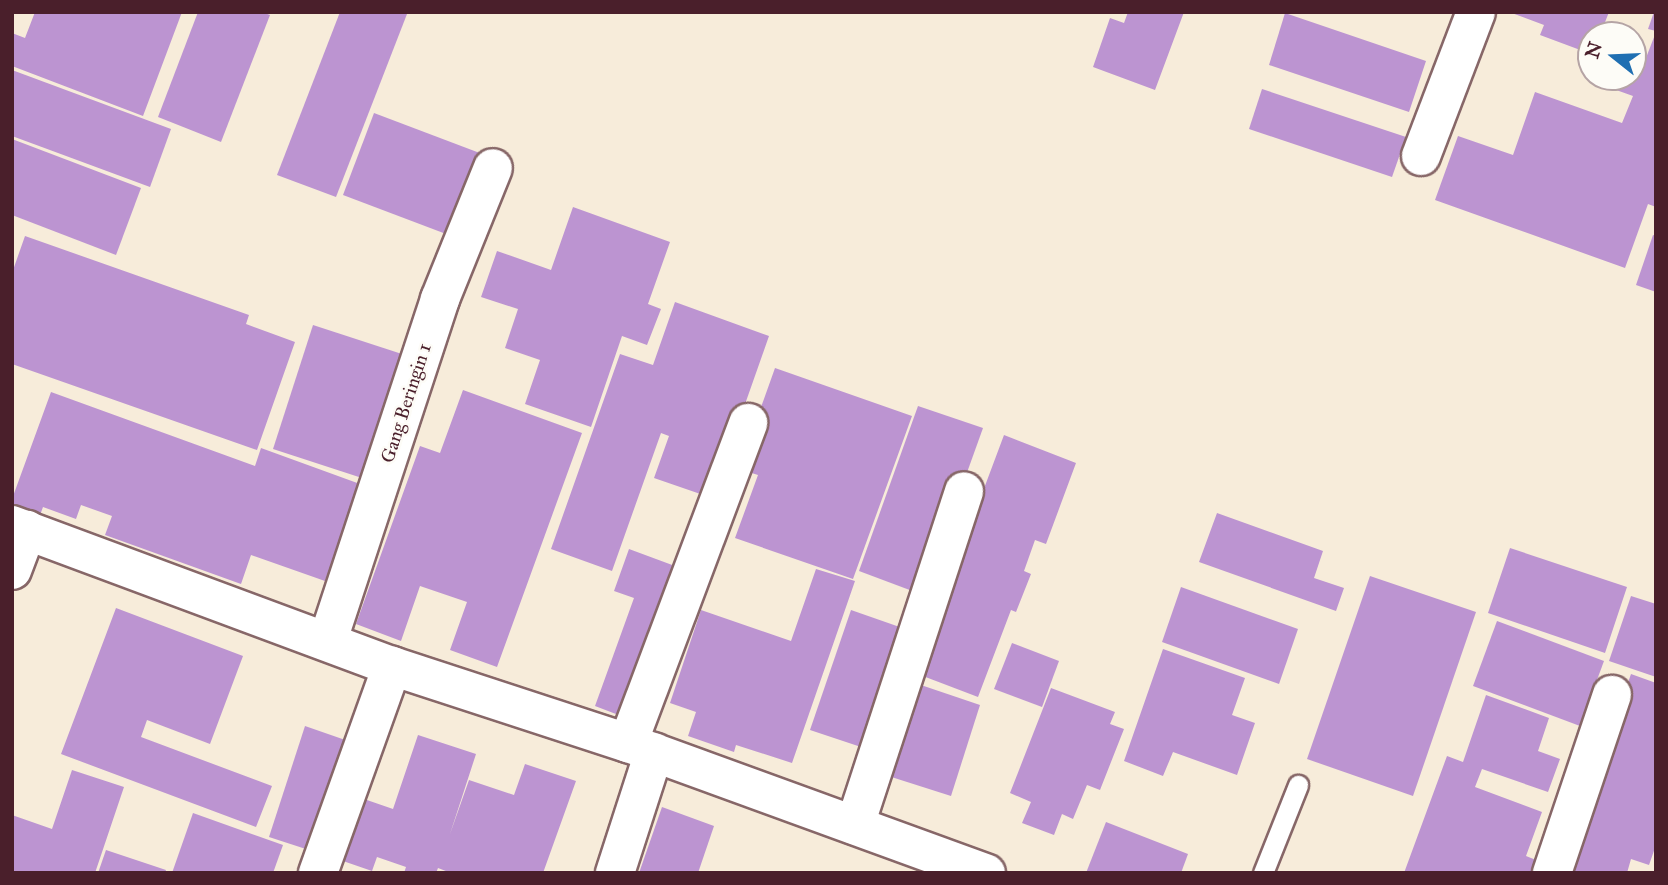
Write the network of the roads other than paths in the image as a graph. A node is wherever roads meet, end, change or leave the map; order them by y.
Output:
1 (1476, 12) edge
2 (1421, 156) dead end
3 (493, 169) dead end
4 (748, 423) dead end
5 (964, 491) dead end
6 (19, 527) edge
7 (12, 570) edge
8 (328, 640) junction
9 (392, 666) junction
10 (1612, 695) dead end
11 (641, 747) junction
12 (1298, 785) dead end
13 (855, 825) junction
14 (963, 869) edge
15 (317, 873) edge
16 (615, 873) edge
17 (1264, 873) edge
18 (1552, 873) edge

1 - 2 street
3 - 8 street, Gang Beringin 1
4 - 11 street
5 - 13 street
6 - 7 street
6 - 8 street
8 - 9 street
9 - 11 street
9 - 15 street
10 - 18 street
11 - 13 street
11 - 16 street
12 - 17 lane
13 - 14 street

